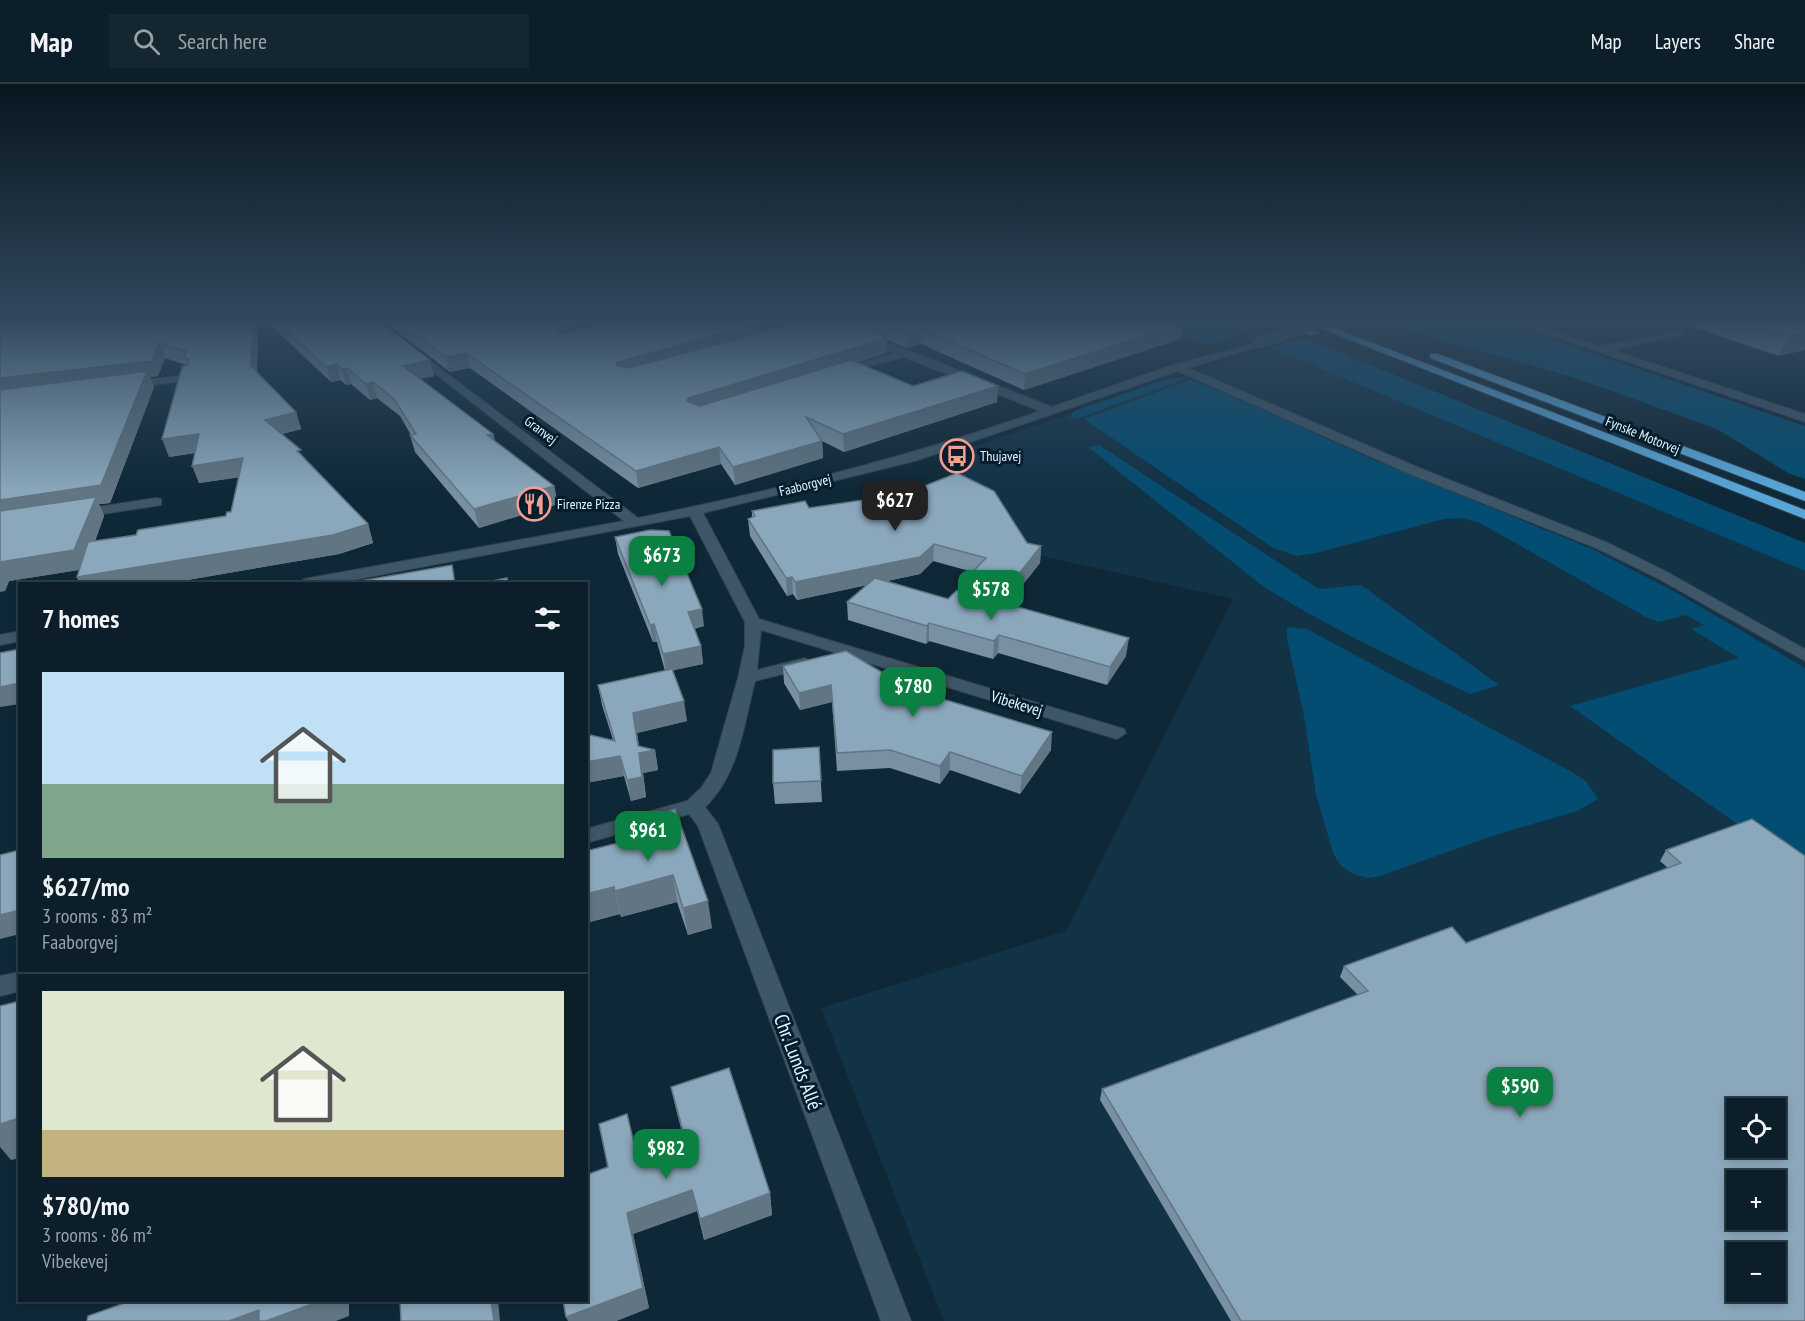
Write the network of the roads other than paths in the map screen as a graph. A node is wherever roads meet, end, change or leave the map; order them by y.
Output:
1 (446, 377) edge
2 (964, 377) edge
3 (1148, 377) edge
4 (1198, 377) edge
5 (1437, 377) edge
6 (1451, 377) edge
7 (1489, 377) edge
8 (1683, 377) edge
9 (188, 378) edge
10 (118, 387) edge
11 (1050, 411) junction
12 (1805, 418) edge
13 (1636, 448) junction
14 (1805, 497) edge
15 (156, 502) dead end
16 (695, 511) junction
17 (67, 515) edge
18 (1805, 516) edge
19 (635, 523) junction
20 (315, 582) edge
21 (753, 622) junction
22 (18, 636) edge
23 (0, 640) edge
24 (848, 652) junction
25 (1805, 656) edge
26 (747, 678) junction
27 (1117, 733) dead end
28 (694, 806) junction
29 (588, 835) edge
30 (18, 982) edge
31 (0, 987) edge
32 (896, 1321) edge

1 - 19 street, Granvej
2 - 11 street
3 - 11 street, Faaborgvej
4 - 25 street
5 - 13 highway
6 - 13 highway, Fynske Motorvej
7 - 14 highway, Fynske Motorvej
8 - 12 street
9 - 10 street
11 - 16 street, Faaborgvej
13 - 18 highway, Fynske Motorvej
15 - 17 street
16 - 19 street, Faaborgvej
16 - 21 street
19 - 20 street, Faaborgvej
21 - 24 street, Vibekevej
21 - 26 street
22 - 23 street
24 - 26 street
24 - 27 street, Vibekevej
26 - 28 street
28 - 29 street
28 - 32 street, Chr. Lunds Allé
30 - 31 street

